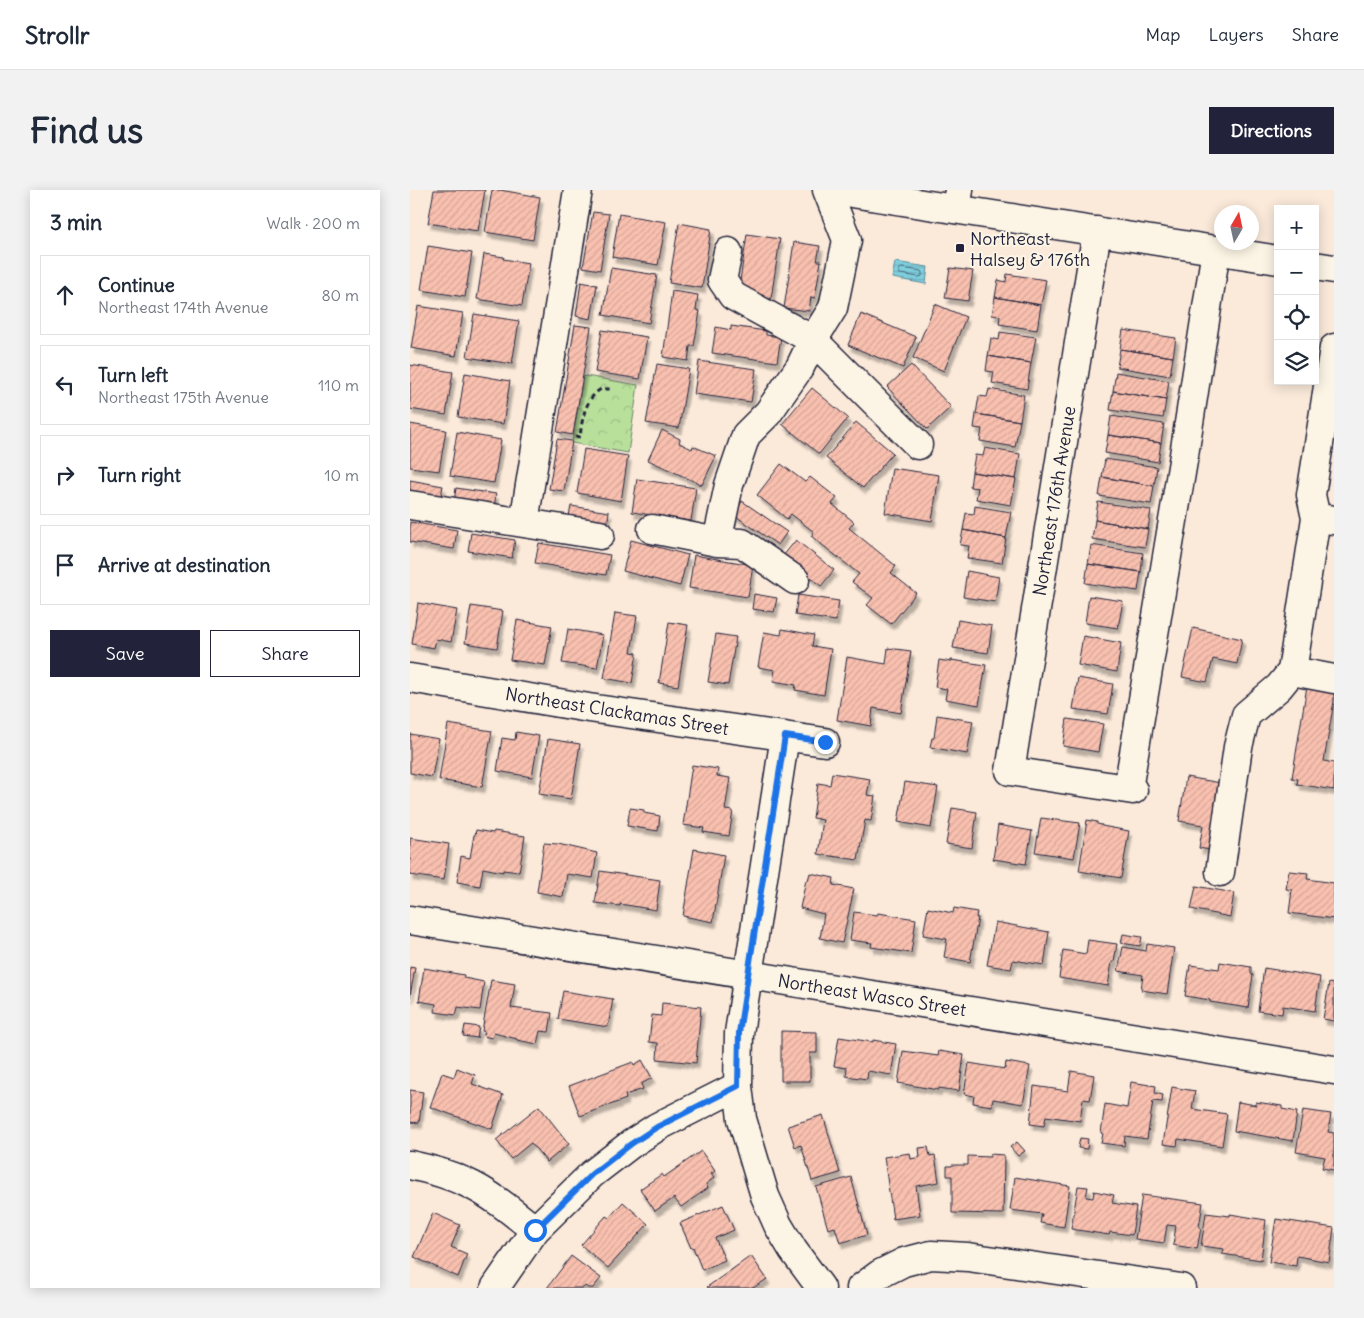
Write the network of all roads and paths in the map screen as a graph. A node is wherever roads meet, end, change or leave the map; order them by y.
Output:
1 (578, 190) edge
2 (827, 190) edge
3 (833, 190) edge
4 (957, 200) edge
5 (1098, 232) junction
6 (1214, 250) edge
7 (1216, 250) joint
8 (728, 252) dead end
9 (1274, 259) edge
10 (1319, 267) edge
11 (1334, 269) edge
12 (813, 340) junction
13 (1334, 348) edge
14 (1334, 353) edge
15 (610, 389) dead end
16 (575, 436) dead end
17 (918, 445) dead end
18 (410, 505) edge
19 (1329, 520) edge
20 (524, 522) junction
21 (652, 529) dead end
22 (600, 535) dead end
23 (717, 542) junction
24 (795, 580) dead end
25 (1292, 671) junction
26 (410, 678) edge
27 (1334, 680) edge
28 (785, 736) junction
29 (825, 742) dead end
30 (1220, 872) dead end
31 (410, 920) edge
32 (747, 975) junction
33 (1334, 1070) edge
34 (738, 1086) junction
35 (410, 1165) edge
36 (535, 1230) junction
37 (495, 1288) edge
38 (821, 1288) edge
39 (861, 1288) edge
40 (1179, 1288) edge

1 - 20 street
2 - 12 street
3 - 4 street
4 - 5 street
5 - 6 street
5 - 7 street, Northeast 176th Avenue
7 - 9 street
8 - 12 street
10 - 11 street
12 - 17 street
12 - 23 street
13 - 14 street
14 - 19 street
15 - 16 path
18 - 20 street
19 - 25 street
20 - 22 street
21 - 23 street
23 - 24 street
25 - 27 street
25 - 30 street
26 - 28 street, Northeast Clackamas Street
28 - 29 street, Northeast Clackamas Street
28 - 32 street
31 - 32 street, Northeast Wasco Street
32 - 33 street, Northeast Wasco Street
32 - 34 street
34 - 36 street
34 - 38 street
35 - 36 street
36 - 37 street
39 - 40 street

